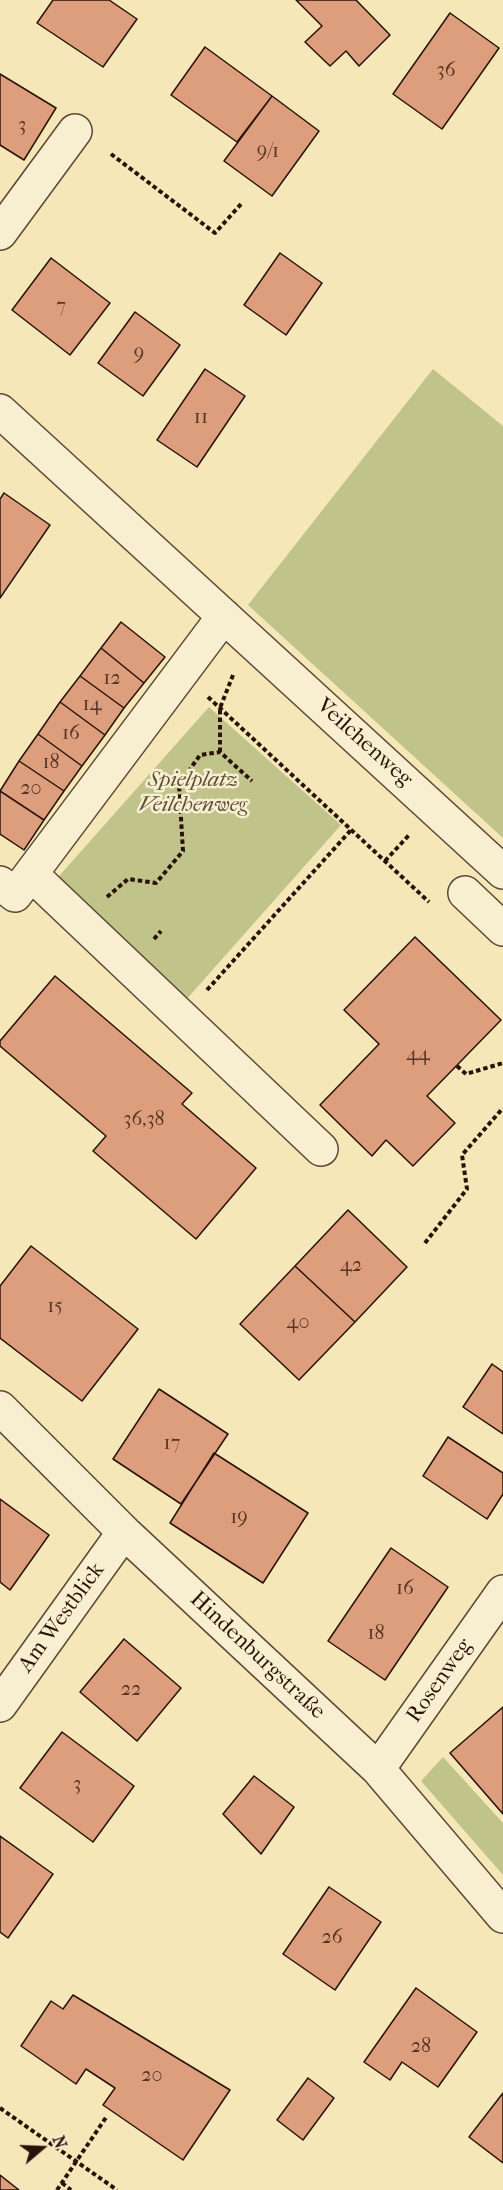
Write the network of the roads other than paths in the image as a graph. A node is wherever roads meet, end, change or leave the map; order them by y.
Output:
1 (75, 131) dead end
2 (0, 233) edge
3 (0, 411) edge
4 (224, 616) junction
5 (503, 872) edge
6 (32, 874) junction
7 (0, 883) edge
8 (465, 894) dead end
9 (503, 929) edge
10 (321, 1149) dead end
11 (0, 1408) edge
12 (124, 1532) junction
13 (503, 1592) edge
14 (0, 1705) edge
15 (378, 1769) junction
16 (503, 1916) edge

1 - 2 street
3 - 4 street, Veilchenweg
4 - 5 street, Veilchenweg
4 - 6 street
6 - 7 street
6 - 10 street
8 - 9 street
11 - 12 street, Hindenburgstraße
12 - 14 street, Am Westblick
12 - 15 street, Hindenburgstraße
13 - 15 street, Rosenweg
15 - 16 street, Hindenburgstraße

